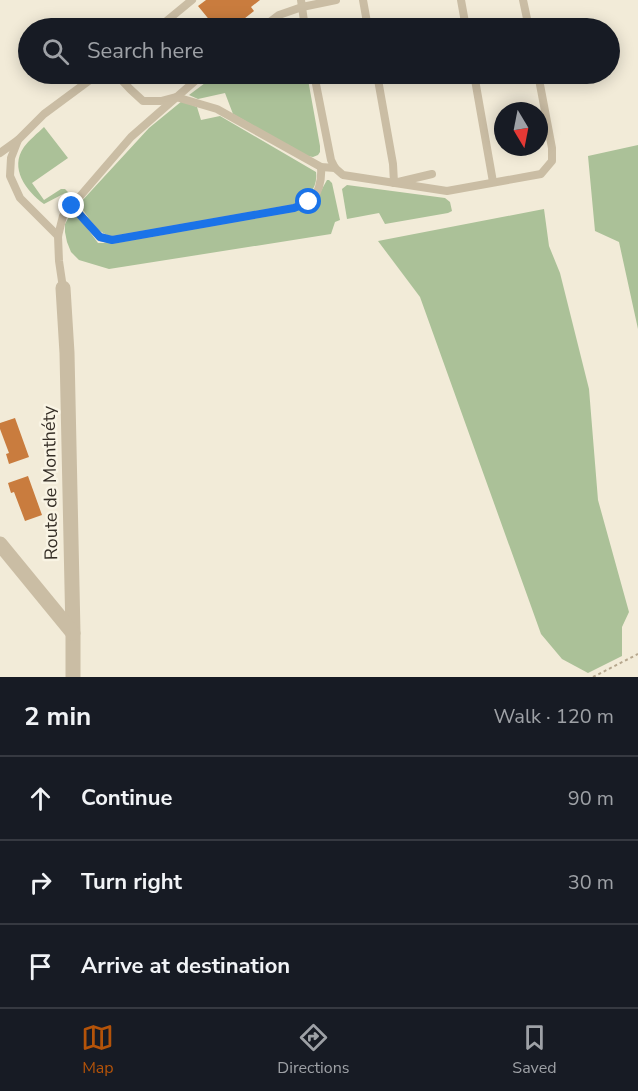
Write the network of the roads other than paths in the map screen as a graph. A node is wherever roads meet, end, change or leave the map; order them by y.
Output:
1 (192, 0) edge
2 (336, 0) edge
3 (363, 0) edge
4 (461, 0) edge
5 (524, 0) edge
6 (302, 3) edge
7 (170, 18) edge
8 (275, 18) edge
9 (304, 18) edge
10 (366, 18) edge
11 (464, 18) edge
12 (527, 18) edge
13 (84, 84) edge
14 (125, 84) edge
15 (191, 84) edge
16 (316, 84) edge
17 (379, 84) edge
18 (476, 84) edge
19 (539, 84) edge
20 (176, 97) junction
21 (18, 140) junction
22 (0, 153) edge
23 (321, 167) junction
24 (335, 168) junction
25 (432, 174) dead end
26 (493, 182) junction
27 (394, 183) junction
28 (72, 206) junction
29 (58, 236) junction
30 (63, 288) joint
31 (0, 544) edge
32 (73, 633) junction
33 (73, 677) edge

1 - 7 lane
2 - 6 lane
3 - 10 lane
4 - 11 lane
5 - 12 lane
6 - 8 lane
6 - 9 lane
13 - 21 lane
14 - 20 lane
15 - 20 lane
16 - 24 lane
17 - 27 lane
18 - 26 lane
19 - 26 lane
20 - 23 lane
20 - 28 lane
21 - 22 lane
21 - 29 lane
23 - 24 lane
23 - 28 lane
24 - 27 lane
25 - 27 lane
26 - 27 lane
28 - 29 lane
29 - 30 lane
30 - 32 street, Route de Monthéty
31 - 32 street
32 - 33 street, Route de Monthéty

